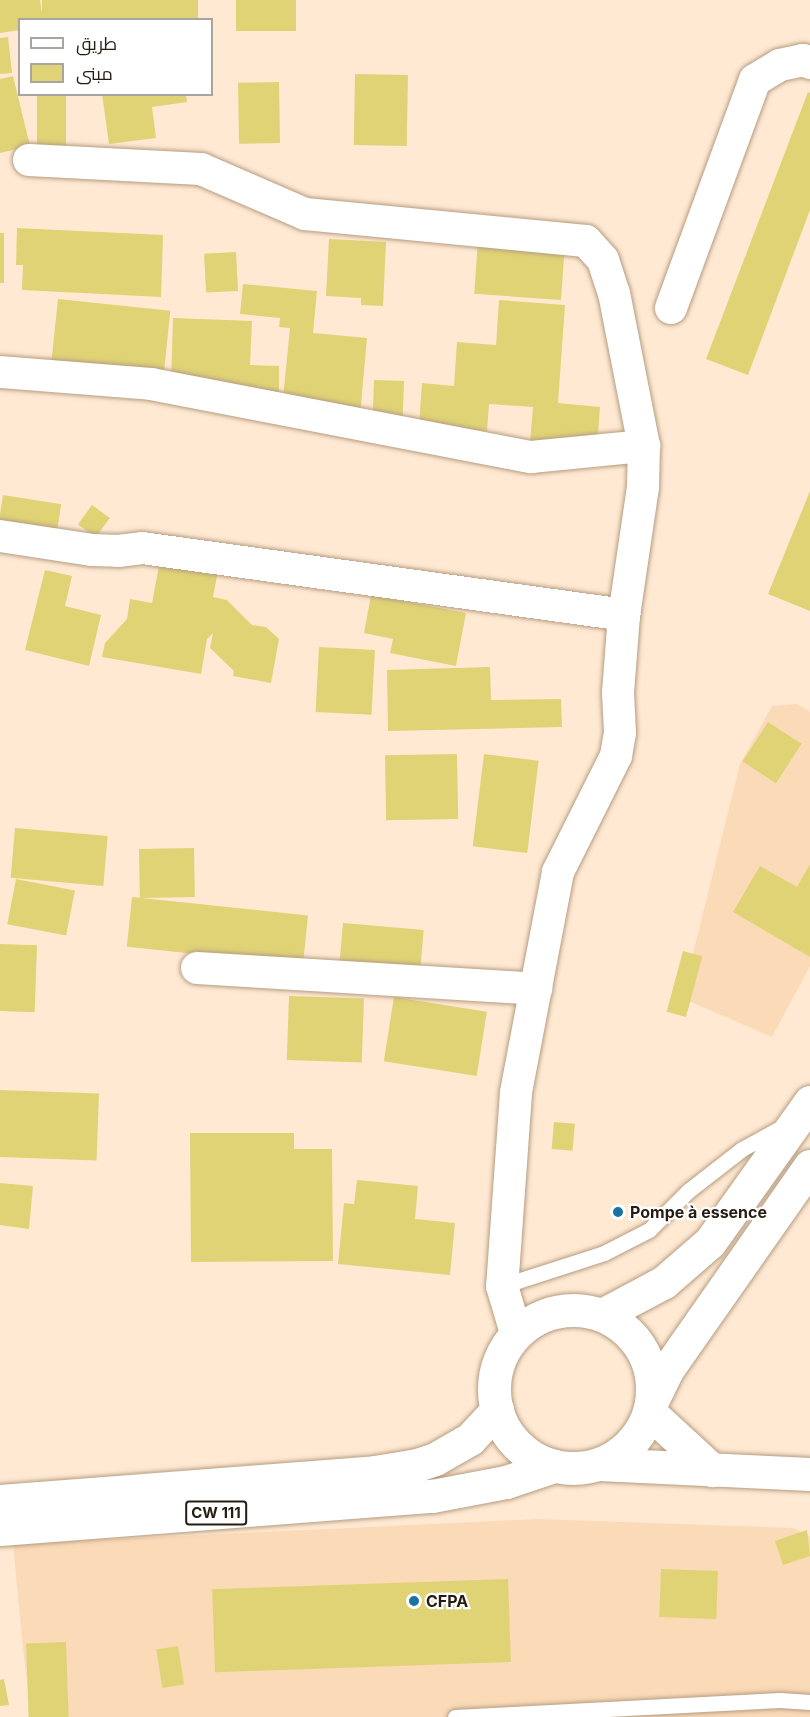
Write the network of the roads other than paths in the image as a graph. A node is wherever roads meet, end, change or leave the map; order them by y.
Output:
1 (810, 63) edge
2 (29, 160) dead end
3 (671, 308) dead end
4 (0, 372) edge
5 (644, 446) junction
6 (0, 536) edge
7 (624, 615) junction
8 (197, 969) dead end
9 (536, 988) junction
10 (805, 1110) edge
11 (806, 1172) edge
12 (502, 1286) junction
13 (602, 1315) junction
14 (516, 1333) junction
15 (649, 1409) junction
16 (497, 1410) junction
17 (598, 1464) junction
18 (554, 1466) junction
19 (712, 1470) junction
20 (810, 1474) edge
21 (0, 1501) edge
22 (0, 1529) edge
23 (810, 1702) edge
24 (455, 1717) edge

1 - 3 street
2 - 5 street
4 - 5 street
5 - 7 street
6 - 7 street
7 - 9 street
8 - 9 street
9 - 12 street
10 - 12 lane
10 - 13 main road
11 - 15 main road
12 - 14 street
13 - 14 main road
13 - 15 main road
14 - 16 main road
15 - 17 main road
15 - 19 main road
16 - 18 main road
16 - 21 main road
17 - 18 main road
17 - 19 main road
18 - 22 main road, CW 111
19 - 20 main road
23 - 24 lane

